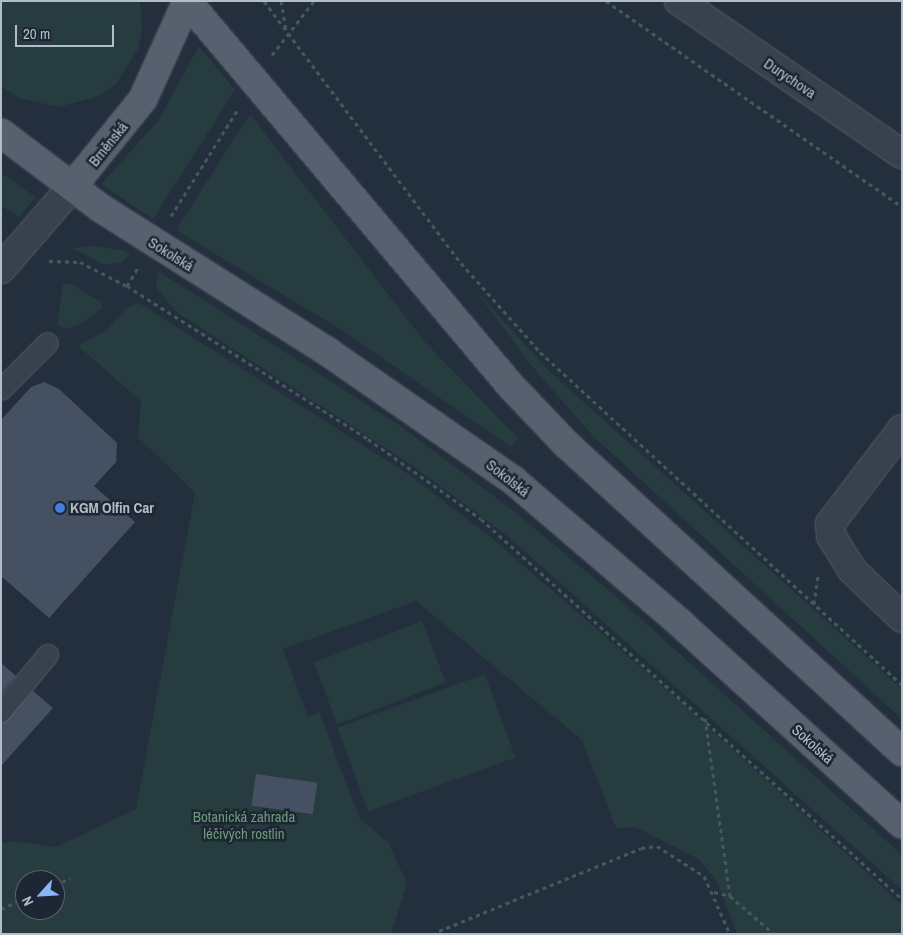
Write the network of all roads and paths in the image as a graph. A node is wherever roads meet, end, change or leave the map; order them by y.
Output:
1 (187, 1) edge
2 (264, 1) edge
3 (281, 1) edge
4 (314, 1) edge
5 (606, 1) edge
6 (679, 1) edge
7 (286, 32) junction
8 (256, 81) junction
9 (1, 133) edge
10 (902, 154) edge
11 (72, 188) junction
12 (902, 207) edge
13 (154, 243) junction
14 (23, 244) junction
15 (1, 269) edge
16 (127, 286) junction
17 (48, 343) dead end
18 (1, 390) edge
19 (902, 429) edge
20 (902, 618) edge
21 (48, 655) dead end
22 (902, 685) edge
23 (1, 712) edge
24 (705, 718) junction
25 (902, 752) edge
26 (902, 824) edge
27 (71, 878) dead end
28 (65, 881) edge
29 (714, 892) junction
30 (730, 896) junction
31 (902, 899) edge
32 (15, 903) edge
33 (1, 909) edge
34 (439, 931) dead end
35 (730, 934) edge
36 (774, 934) edge

1 - 8 main road
1 - 11 main road, Brněnská
2 - 7 path
3 - 7 path
4 - 7 path
5 - 12 path
6 - 10 street, Durychova
7 - 8 path
7 - 22 path
8 - 13 path
8 - 25 main road
9 - 11 main road, Sokolská
11 - 13 main road, Sokolská
11 - 14 street, Brněnská
13 - 16 path
13 - 26 main road, Sokolská
14 - 15 street, Brněnská
14 - 16 path
16 - 24 path
17 - 18 lane
19 - 20 street
21 - 23 lane
24 - 30 path
24 - 31 path
27 - 28 path
29 - 30 path
29 - 34 path
29 - 35 path
30 - 36 path
32 - 33 path

